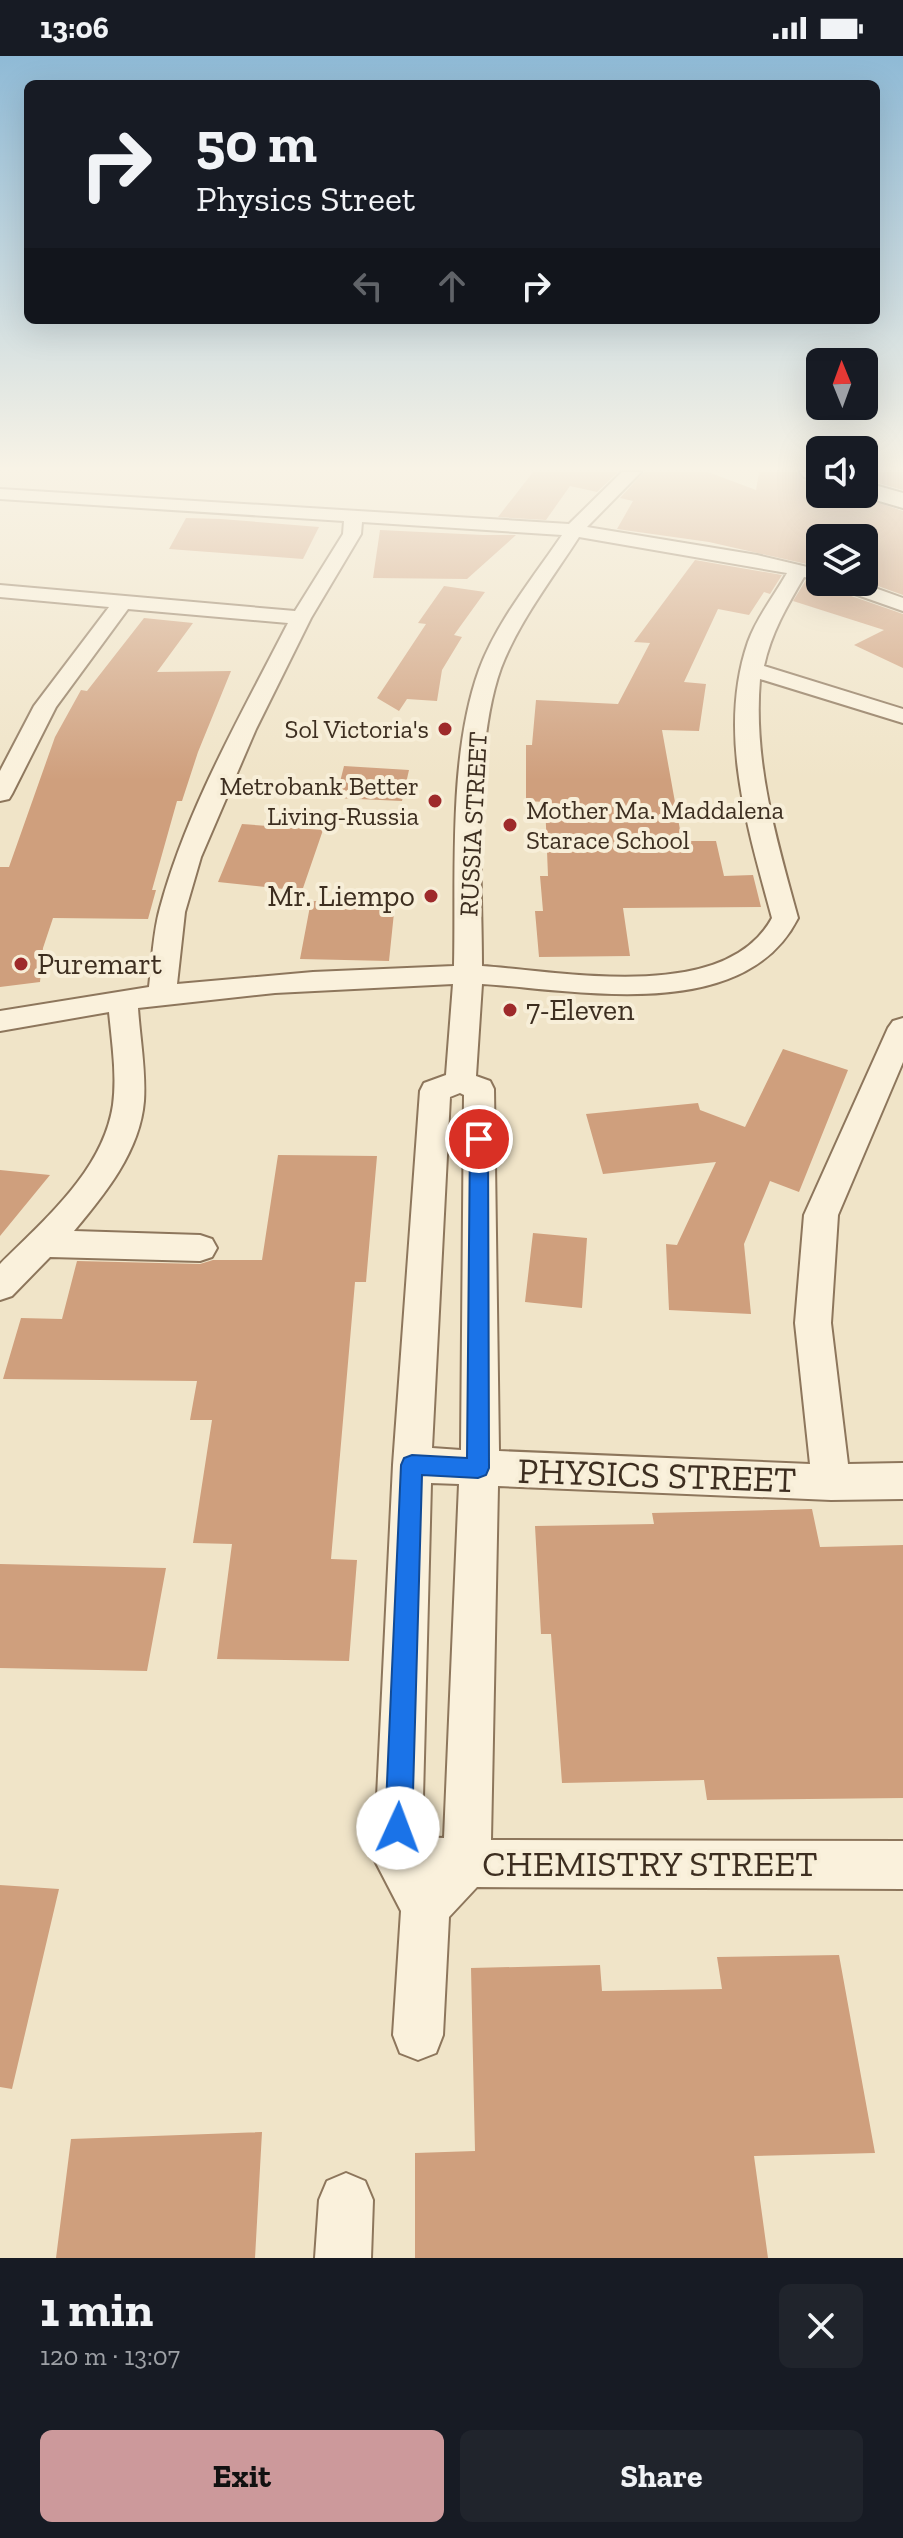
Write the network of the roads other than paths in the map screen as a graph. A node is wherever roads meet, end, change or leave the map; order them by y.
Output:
1 (327, 575) edge
2 (545, 575) edge
3 (806, 577) edge
4 (0, 591) edge
5 (878, 596) edge
6 (123, 602) junction
7 (903, 605) edge
8 (301, 618) junction
9 (751, 669) junction
10 (903, 716) edge
11 (0, 794) edge
12 (468, 975) junction
13 (162, 995) junction
14 (123, 1001) junction
15 (0, 1021) edge
16 (903, 1028) edge
17 (470, 1095) junction
18 (41, 1243) junction
19 (200, 1248) dead end
20 (0, 1286) edge
21 (412, 1465) junction
22 (478, 1468) junction
23 (903, 1481) edge
24 (831, 1482) junction
25 (398, 1859) junction
26 (467, 1863) junction
27 (903, 1865) edge
28 (425, 1907) junction
29 (418, 2035) dead end
30 (346, 2200) dead end
31 (343, 2258) edge

1 - 8 street
2 - 12 street, RUSSIA STREET
3 - 9 street
4 - 6 street
5 - 7 street
6 - 8 street
6 - 11 street
8 - 13 street
9 - 10 street
9 - 12 street
12 - 13 street
12 - 17 street, RUSSIA STREET
13 - 14 street
14 - 15 street
14 - 18 street
16 - 24 street
17 - 21 street
17 - 22 street, RUSSIA STREET
18 - 19 street
18 - 20 street
21 - 22 street, PHYSICS STREET
21 - 25 street
22 - 24 street, PHYSICS STREET
22 - 26 street, RUSSIA STREET
23 - 24 street, PHYSICS STREET
25 - 26 street, CHEMISTRY STREET
25 - 28 street
26 - 27 street, CHEMISTRY STREET
26 - 28 street
28 - 29 street
30 - 31 street

